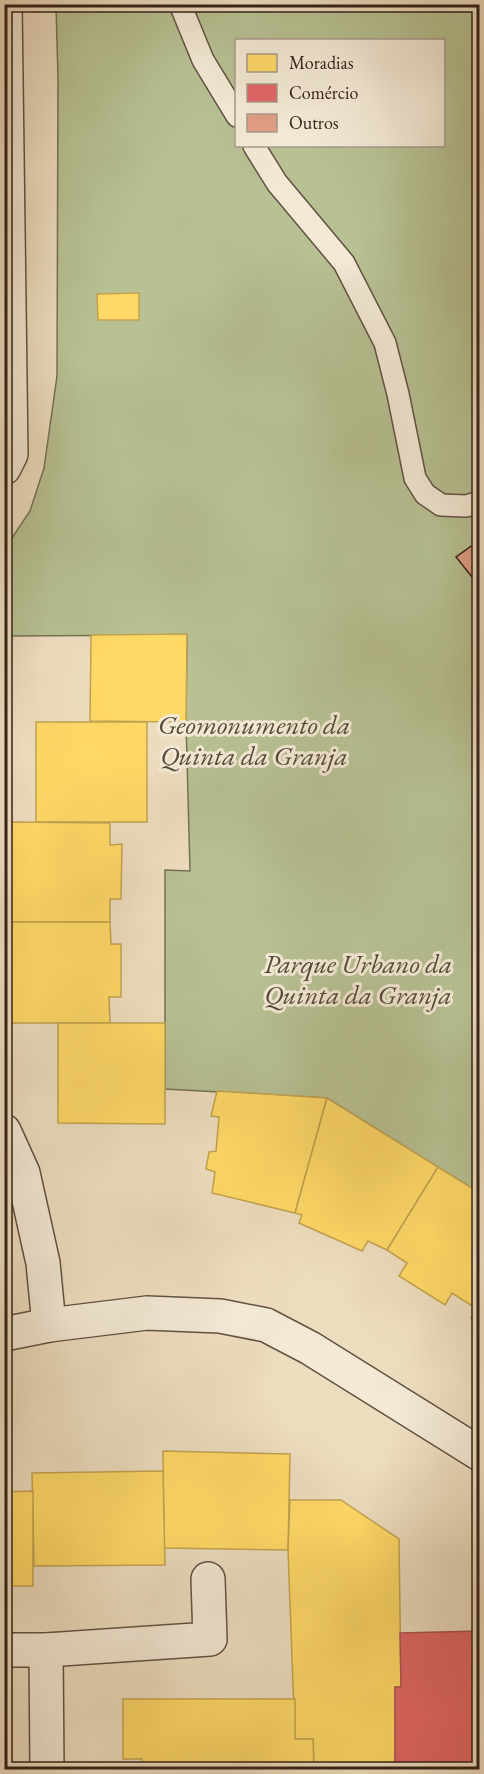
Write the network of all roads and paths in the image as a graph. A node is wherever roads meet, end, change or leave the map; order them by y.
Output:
1 (5, 4) edge
2 (180, 4) edge
3 (235, 113) edge
4 (255, 147) edge
5 (4, 468) edge
6 (480, 502) edge
7 (4, 1131) edge
8 (49, 1325) junction
9 (4, 1334) edge
10 (480, 1454) edge
11 (208, 1579) dead end
12 (4, 1650) edge
13 (46, 1650) junction
14 (47, 1770) edge

1 - 5 street
2 - 3 lane
4 - 6 lane
7 - 8 street
8 - 9 street
8 - 10 street
11 - 13 street
12 - 13 street
13 - 14 street

